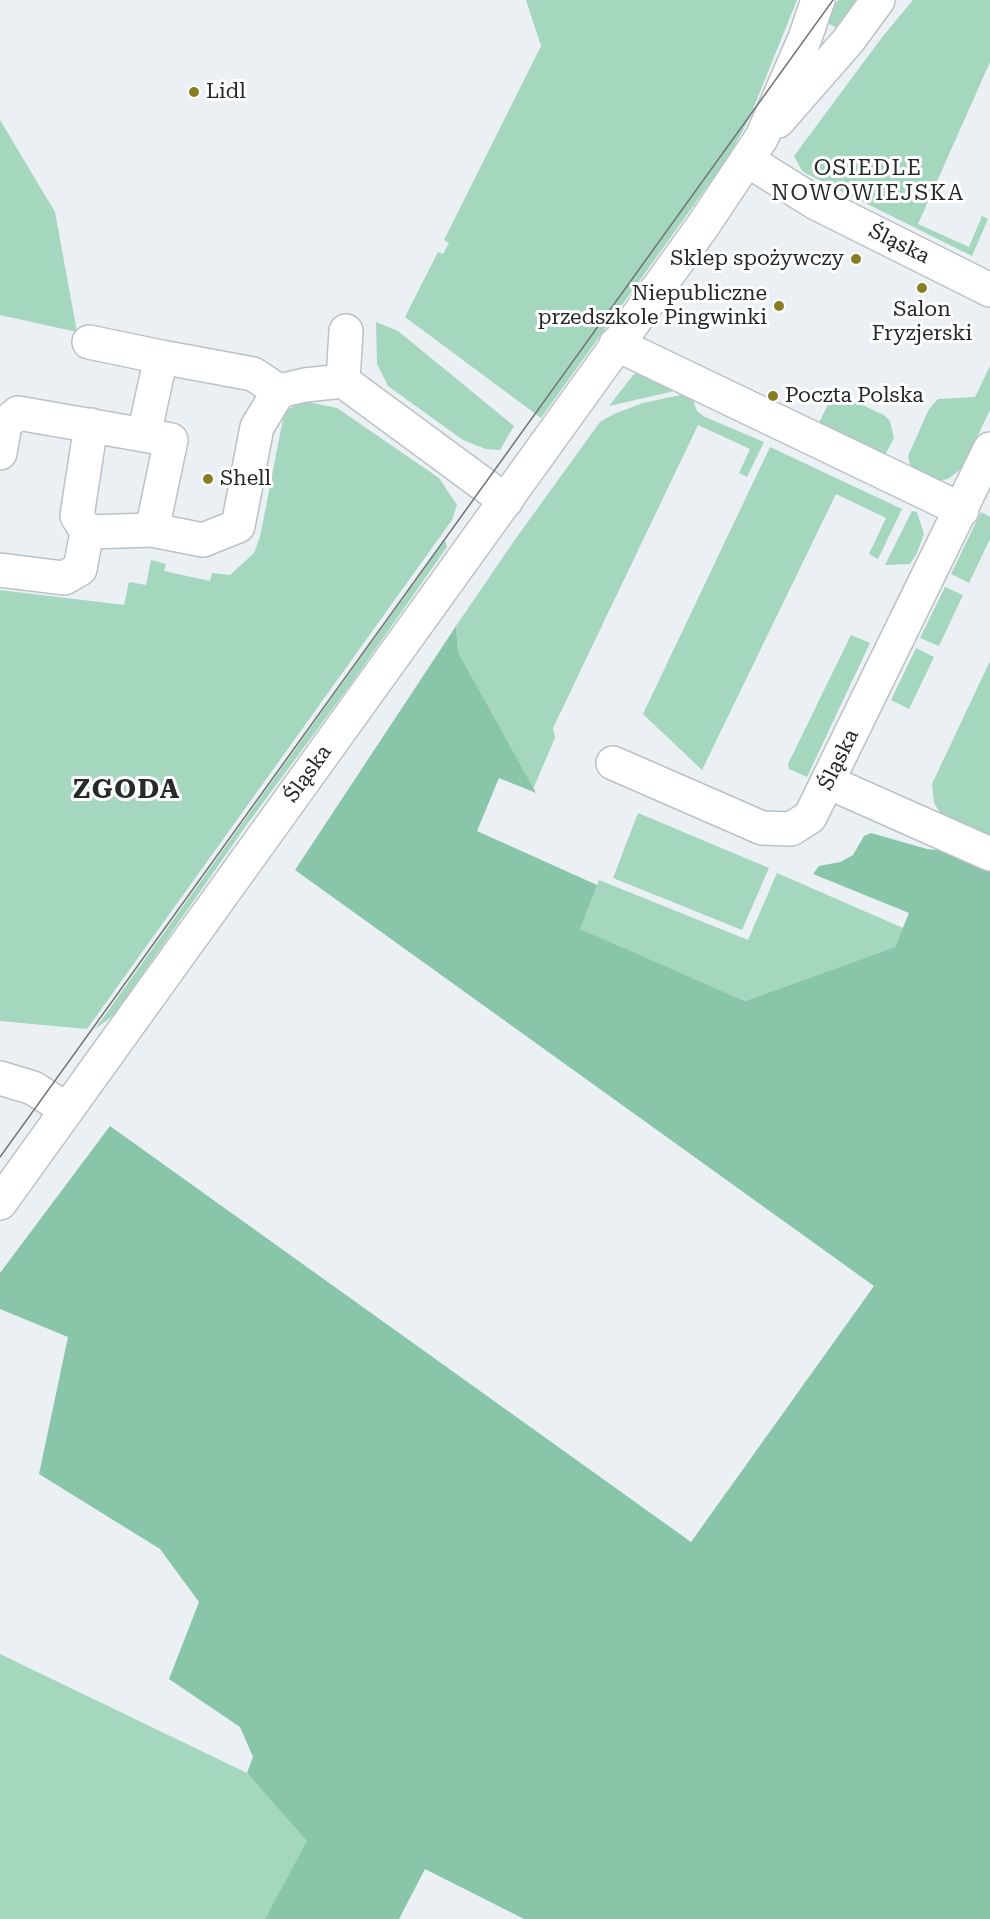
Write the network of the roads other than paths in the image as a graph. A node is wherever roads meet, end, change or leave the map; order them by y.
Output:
1 (818, 0) edge
2 (878, 0) edge
3 (754, 149) junction
4 (986, 278) edge
5 (346, 331) dead end
6 (89, 342) dead end
7 (616, 344) junction
8 (161, 357) junction
9 (343, 381) junction
10 (279, 391) junction
11 (91, 425) junction
12 (144, 435) junction
13 (990, 449) edge
14 (0, 453) edge
15 (506, 501) junction
16 (962, 510) junction
17 (152, 530) junction
18 (87, 532) junction
19 (0, 570) edge
20 (613, 763) dead end
21 (828, 782) junction
22 (990, 854) edge
23 (0, 1078) edge
24 (66, 1109) junction
25 (0, 1203) edge

1 - 3 street, Śląska
2 - 3 street
3 - 4 street, Śląska
3 - 7 street, Śląska
5 - 9 street
6 - 8 street
7 - 15 street, Śląska
7 - 16 street
8 - 10 street
8 - 12 street
9 - 10 street
9 - 15 street
10 - 17 street
11 - 12 street
11 - 14 street
11 - 18 street
12 - 17 street
13 - 16 street, Śląska
15 - 24 street, Śląska
16 - 21 street, Śląska
17 - 18 street
18 - 19 street
20 - 21 street, Śląska
21 - 22 street
23 - 24 street
24 - 25 street, Śląska

